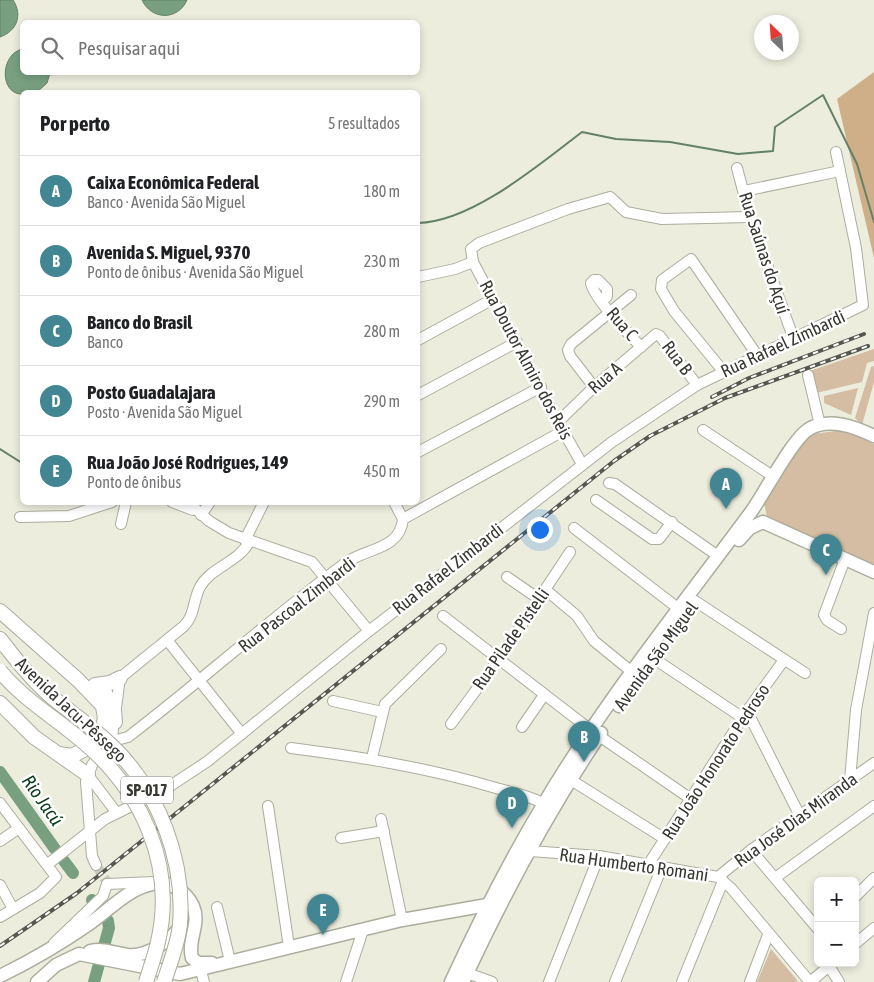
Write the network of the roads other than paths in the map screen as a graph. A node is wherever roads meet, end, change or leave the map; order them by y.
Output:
1 (836, 152) dead end
2 (737, 168) dead end
3 (840, 171) junction
4 (744, 191) junction
5 (750, 217) junction
6 (472, 258) junction
7 (420, 275) edge
8 (631, 296) dead end
9 (493, 299) junction
10 (602, 302) dead end
11 (611, 313) junction
12 (654, 335) joint
13 (793, 338) junction
14 (420, 339) edge
15 (517, 342) junction
16 (641, 347) junction
17 (757, 355) junction
18 (723, 372) junction
19 (808, 375) dead end
20 (697, 385) junction
21 (541, 387) junction
22 (594, 387) junction
23 (420, 394) edge
24 (820, 425) junction
25 (560, 427) junction
26 (703, 430) dead end
27 (874, 436) edge
28 (420, 451) edge
29 (582, 464) junction
30 (774, 477) junction
31 (609, 483) dead end
32 (761, 498) junction
33 (596, 500) dead end
34 (103, 505) edge
35 (125, 505) edge
36 (179, 505) edge
37 (191, 505) edge
38 (208, 505) edge
39 (263, 505) edge
40 (396, 505) edge
41 (200, 514) junction
42 (20, 517) dead end
43 (403, 519) junction
44 (672, 522) junction
45 (762, 522) junction
46 (121, 524) dead end
47 (574, 528) dead end
48 (247, 541) junction
49 (570, 552) dead end
50 (718, 556) junction
51 (845, 559) junction
52 (874, 572) edge
53 (507, 577) dead end
54 (326, 579) junction
55 (546, 590) junction
56 (539, 599) junction
57 (695, 601) junction
58 (679, 609) junction
59 (0, 611) edge
60 (874, 613) edge
61 (443, 616) dead end
62 (841, 629) dead end
63 (369, 631) junction
64 (167, 640) junction
65 (3, 643) edge
66 (441, 649) dead end
67 (653, 658) junction
68 (499, 659) junction
69 (784, 660) junction
70 (0, 671) edge
71 (632, 672) junction
72 (805, 673) dead end
73 (120, 678) junction
74 (78, 680) junction
75 (199, 681) junction
76 (95, 685) junction
77 (544, 696) junction
78 (333, 701) dead end
79 (0, 703) edge
80 (382, 712) junction
81 (745, 715) junction
82 (115, 722) junction
83 (451, 724) dead end
84 (522, 727) dead end
85 (242, 734) junction
86 (595, 734) junction
87 (109, 742) junction
88 (291, 748) dead end
89 (59, 754) junction
90 (372, 758) junction
91 (874, 763) edge
92 (88, 775) junction
93 (571, 780) junction
94 (850, 780) junction
95 (691, 799) junction
96 (0, 802) edge
97 (268, 806) dead end
98 (548, 806) junction
99 (874, 806) edge
100 (116, 812) junction
101 (800, 816) junction
102 (381, 819) dead end
103 (19, 828) junction
104 (91, 829) junction
105 (384, 831) junction
106 (341, 838) dead end
107 (665, 839) junction
108 (0, 841) edge
109 (751, 850) junction
110 (530, 851) junction
111 (599, 856) junction
112 (48, 864) junction
113 (96, 865) tunnel mouth
114 (648, 865) junction
115 (662, 867) junction
116 (775, 878) junction
117 (874, 878) edge
118 (720, 879) junction
119 (157, 883) junction
120 (0, 885) edge
121 (859, 893) edge
122 (188, 897) junction
123 (501, 902) junction
124 (487, 905) junction
125 (216, 908) dead end
126 (14, 909) junction
127 (0, 917) edge
128 (86, 919) junction
129 (402, 920) junction
130 (814, 924) edge
131 (363, 930) junction
132 (873, 930) edge
133 (768, 935) junction
134 (859, 941) edge
135 (192, 943) junction
136 (289, 948) junction
137 (138, 960) junction
138 (230, 961) junction
139 (829, 967) edge
140 (832, 967) edge
141 (0, 976) edge
142 (202, 976) edge
143 (179, 978) edge
144 (465, 978) edge
145 (37, 982) edge
146 (146, 982) edge
147 (164, 982) edge
148 (346, 982) edge
149 (451, 982) edge
150 (492, 982) edge
151 (548, 982) edge
152 (615, 982) edge
153 (682, 982) edge
154 (750, 982) edge
155 (810, 982) edge
156 (840, 982) edge

1 - 3 street
2 - 4 street, Rua Saúnas do Açuí
3 - 4 street
3 - 13 street, Rua Rafael Zimbardi
4 - 5 street, Rua Saúnas do Açuí
5 - 6 street
5 - 13 street, Rua Saúnas do Açuí
6 - 7 street
6 - 9 street, Rua Doutor Almiro dos Reis
8 - 11 street
9 - 14 street
9 - 15 street, Rua Doutor Almiro dos Reis
10 - 11 street, Rua C
11 - 16 street, Rua C
11 - 22 street
12 - 16 street, Rua A
12 - 20 street, Rua B
13 - 17 street, Rua Rafael Zimbardi
15 - 21 street, Rua Doutor Almiro dos Reis
15 - 23 street
16 - 22 street, Rua A
17 - 18 street, Rua Rafael Zimbardi
17 - 18 street
18 - 20 street, Rua Rafael Zimbardi
19 - 24 street
20 - 29 street, Rua Rafael Zimbardi
21 - 25 street, Rua Doutor Almiro dos Reis
21 - 28 street
22 - 25 street, Rua A
24 - 27 main road
24 - 30 main road, Avenida São Miguel
25 - 29 street, Rua Doutor Almiro dos Reis
25 - 43 street
26 - 30 street
29 - 63 street, Rua Rafael Zimbardi
30 - 32 main road, Avenida São Miguel
31 - 44 street
32 - 45 main road
32 - 50 main road, Avenida São Miguel
33 - 44 street
34 - 42 street
35 - 46 street
36 - 41 street
37 - 41 street
38 - 41 street
39 - 48 street
40 - 43 street
41 - 48 street
43 - 54 street, Rua Pascoal Zimbardi
44 - 50 street
45 - 51 main road
45 - 57 main road, Avenida São Miguel
47 - 58 street
48 - 54 street
48 - 64 street
49 - 55 street, Rua Pilade Pistelli
50 - 58 main road, Avenida São Miguel
51 - 52 main road
51 - 62 street
53 - 56 street
54 - 63 street
54 - 75 street, Rua Pascoal Zimbardi
55 - 56 street, Rua Pilade Pistelli
55 - 71 street
56 - 68 street, Rua Pilade Pistelli
57 - 67 main road, Avenida São Miguel
57 - 69 street
58 - 71 main road, Avenida São Miguel
59 - 74 highway
60 - 94 street
61 - 68 street
63 - 85 street, Rua Rafael Zimbardi
64 - 73 street
64 - 75 street
65 - 147 highway, Avenida Jacu-Pêssego / SP-017, bridge
66 - 80 street
67 - 81 street
67 - 86 main road, Avenida São Miguel
68 - 77 street
68 - 83 street, Rua Pilade Pistelli
69 - 72 street
69 - 81 street, Rua João Honorato Pedroso
70 - 146 highway, Avenida Jacu-Pêssego / SP-017, bridge
71 - 86 main road, Avenida São Miguel
73 - 76 highway
73 - 82 street
74 - 76 highway
74 - 89 highway
75 - 85 street
75 - 87 street, Rua Pascoal Zimbardi
76 - 82 highway
77 - 84 street
77 - 86 street
78 - 80 street
79 - 89 highway
80 - 90 street
81 - 95 street, Rua João Honorato Pedroso
81 - 101 street
82 - 87 street
85 - 100 street, Rua Rafael Zimbardi
86 - 93 main road, Avenida São Miguel
86 - 95 street
86 - 98 main road, Avenida São Miguel
87 - 92 street
88 - 90 street
89 - 92 highway
90 - 98 street
91 - 94 street, Rua José Dias Miranda
92 - 100 street
92 - 104 street
93 - 98 main road, Avenida São Miguel
93 - 107 street
94 - 101 street, Rua José Dias Miranda
95 - 107 street, Rua João Honorato Pedroso
96 - 103 street
97 - 136 street
98 - 110 main road, Avenida São Miguel
98 - 124 main road, Avenida São Miguel
99 - 116 street
100 - 104 street, Rua Rafael Zimbardi
101 - 109 street, Rua José Dias Miranda
102 - 105 street
103 - 108 street
103 - 112 street
104 - 112 street, Rua Rafael Zimbardi
104 - 113 street
105 - 106 street
105 - 129 street
107 - 114 street, Rua João Honorato Pedroso
109 - 116 street
109 - 118 street, Rua José Dias Miranda
110 - 111 street, Rua Humberto Romani
110 - 123 main road, Avenida São Miguel
111 - 114 street, Rua Humberto Romani
111 - 151 street
112 - 126 street
114 - 115 street, Rua Humberto Romani
115 - 118 street, Rua Humberto Romani
115 - 152 street
116 - 130 street
117 - 121 street
118 - 133 street, Rua Humberto Romani
118 - 153 street
119 - 122 main road
119 - 128 main road
119 - 128 street
120 - 126 street
122 - 135 main road
122 - 137 main road
123 - 124 main road
123 - 144 main road, Avenida São Miguel
124 - 129 main road
124 - 149 main road, Avenida São Miguel
125 - 138 street
126 - 127 street
128 - 141 main road
129 - 131 main road
131 - 136 main road
131 - 148 street
132 - 134 street
133 - 154 street
133 - 155 street, Rua Humberto Romani
135 - 138 main road
135 - 143 main road
136 - 138 main road
137 - 143 main road
137 - 145 main road
138 - 142 main road
139 - 155 street
140 - 156 street
142 - 143 main road
144 - 150 street

